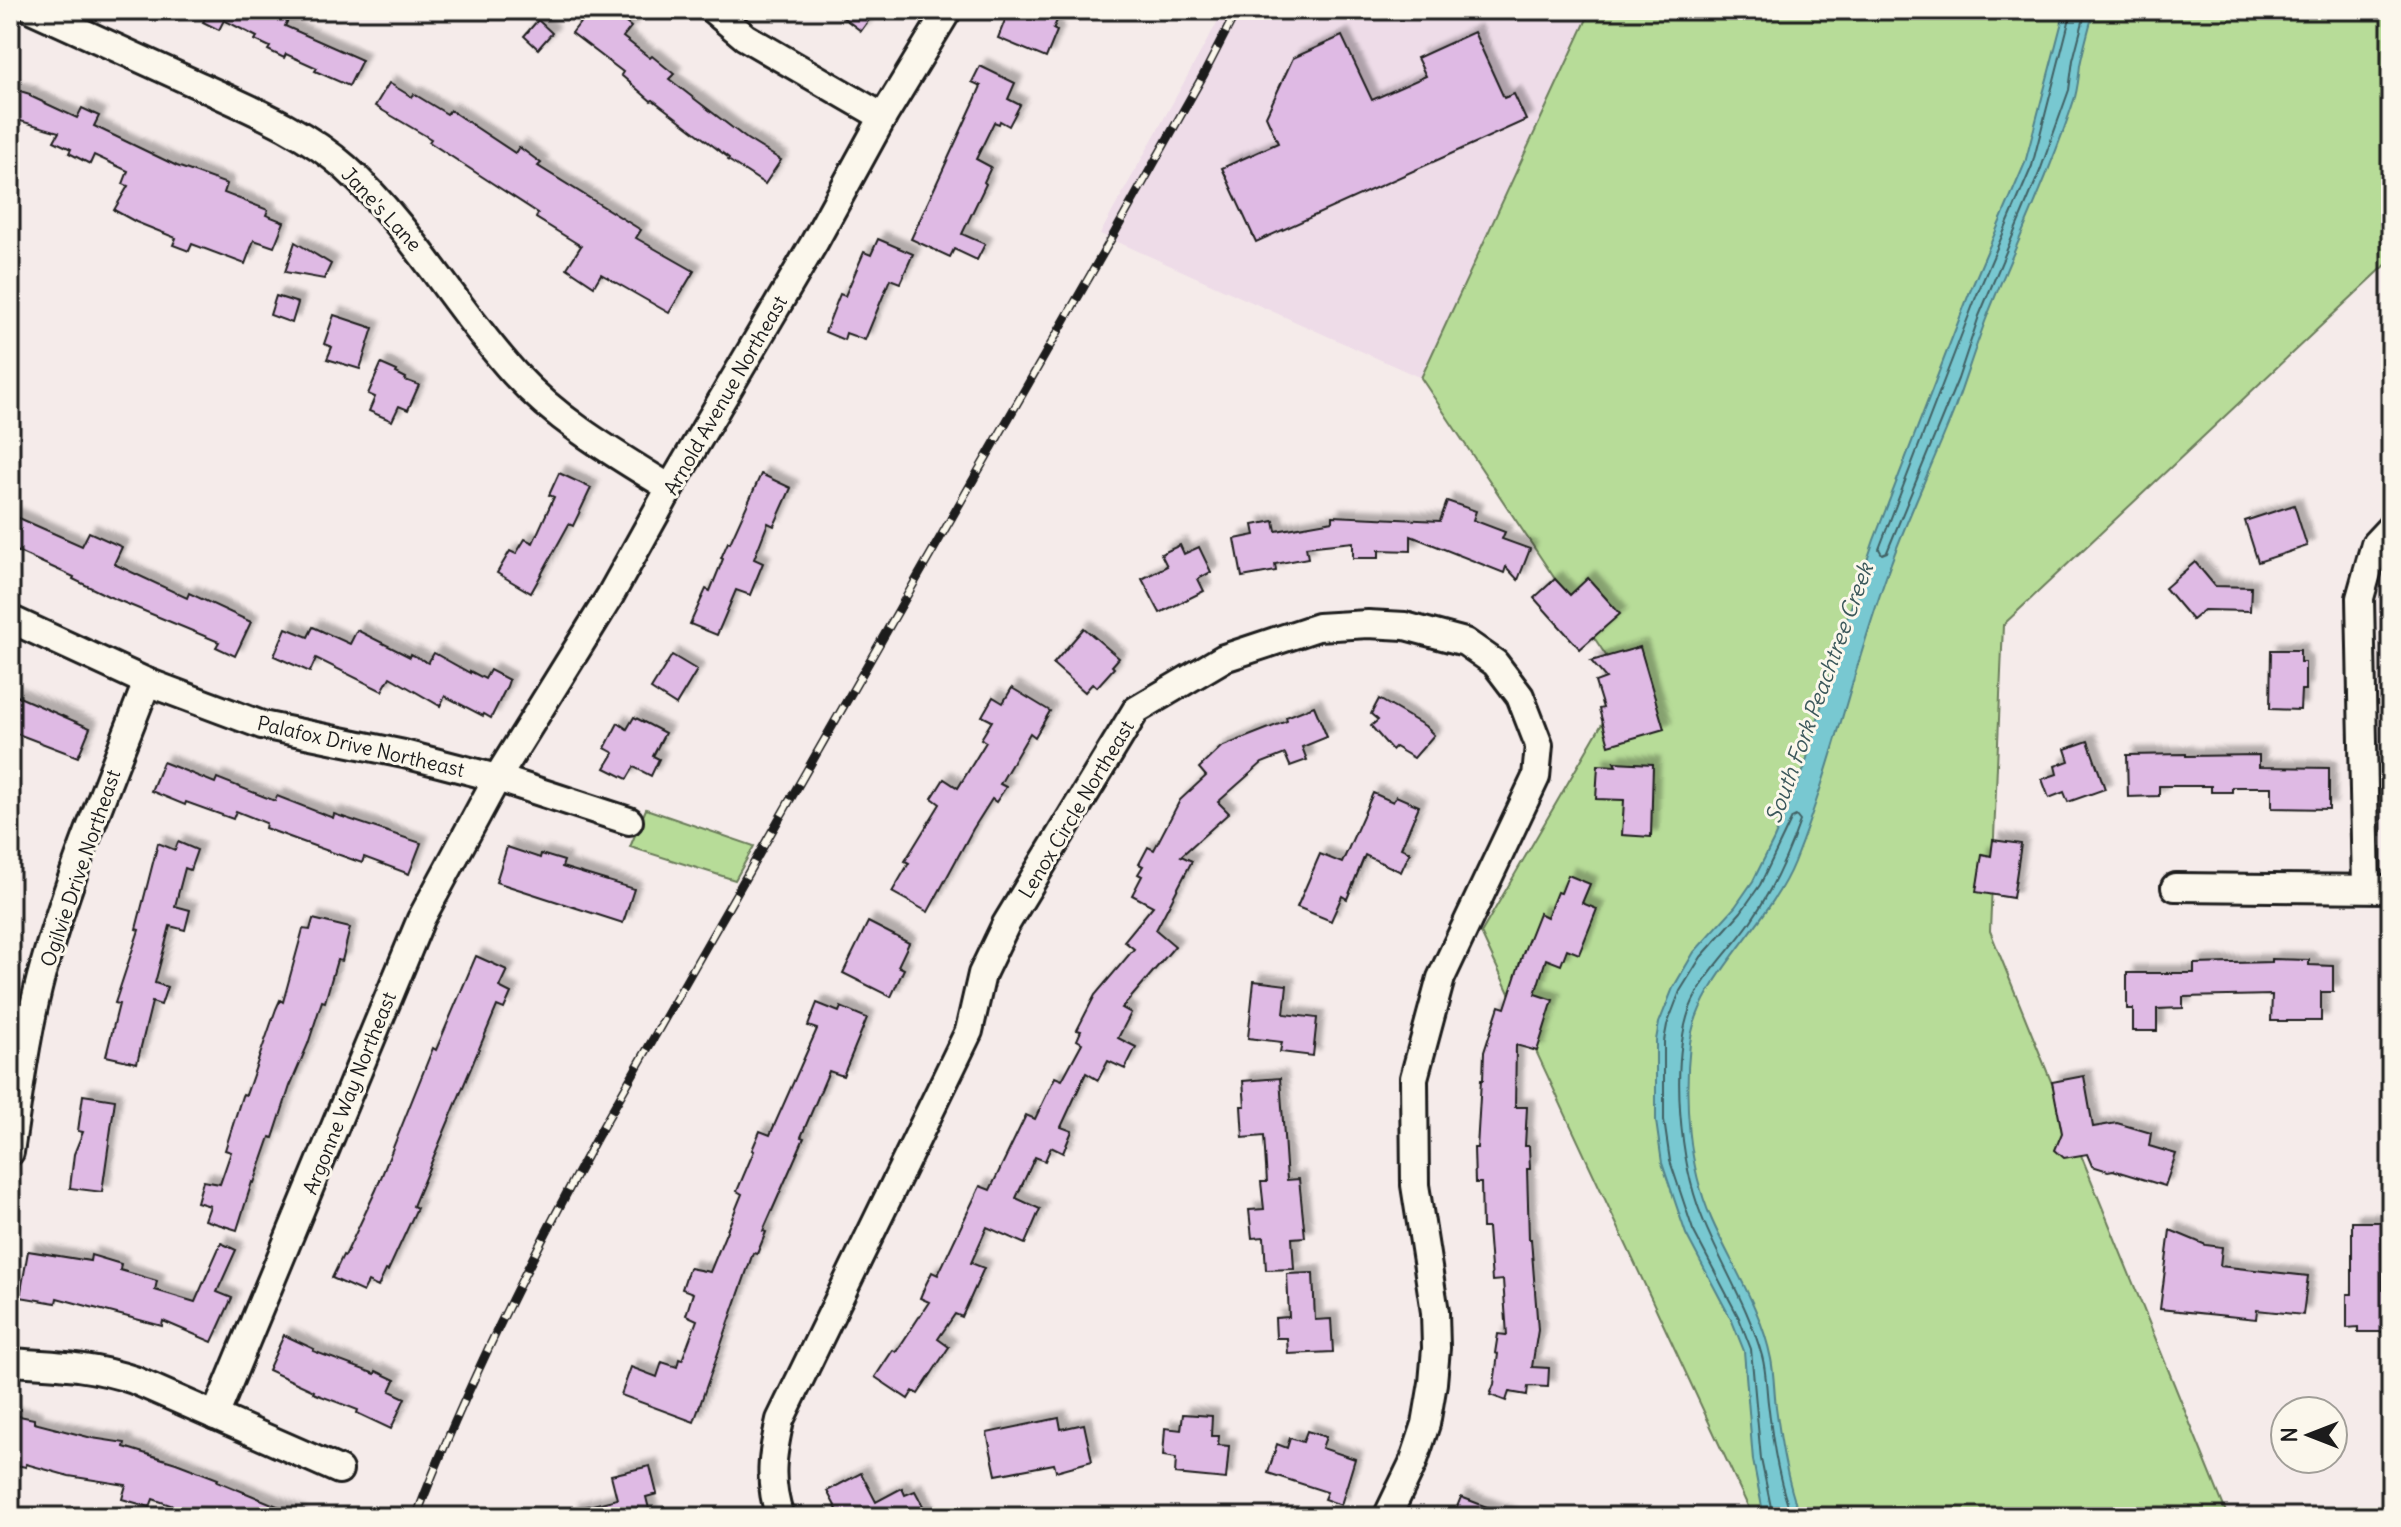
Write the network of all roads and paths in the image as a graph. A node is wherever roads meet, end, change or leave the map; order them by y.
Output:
1 (33, 10) edge
2 (713, 10) edge
3 (948, 10) edge
4 (883, 117) junction
5 (670, 488) junction
6 (2391, 527) edge
7 (10, 619) edge
8 (147, 682) junction
9 (497, 778) junction
10 (629, 821) dead end
11 (2175, 887) dead end
12 (2378, 888) edge
13 (10, 1152) edge
14 (10, 1362) edge
15 (215, 1416) junction
16 (339, 1470) dead end
17 (780, 1517) edge
18 (1387, 1517) edge

1 - 5 street, Jane's Lane
2 - 4 street
3 - 4 street, Arnold Avenue Northeast
4 - 5 street, Arnold Avenue Northeast
5 - 9 street, Arnold Avenue Northeast
6 - 12 street
7 - 8 street, Palafox Drive Northeast
8 - 9 street, Palafox Drive Northeast
8 - 13 street, Ogilvie Drive Northeast
9 - 10 street, Palafox Drive Northeast
9 - 15 street, Argonne Way Northeast
11 - 12 street
14 - 15 street
15 - 16 street
17 - 18 street, Lenox Circle Northeast

